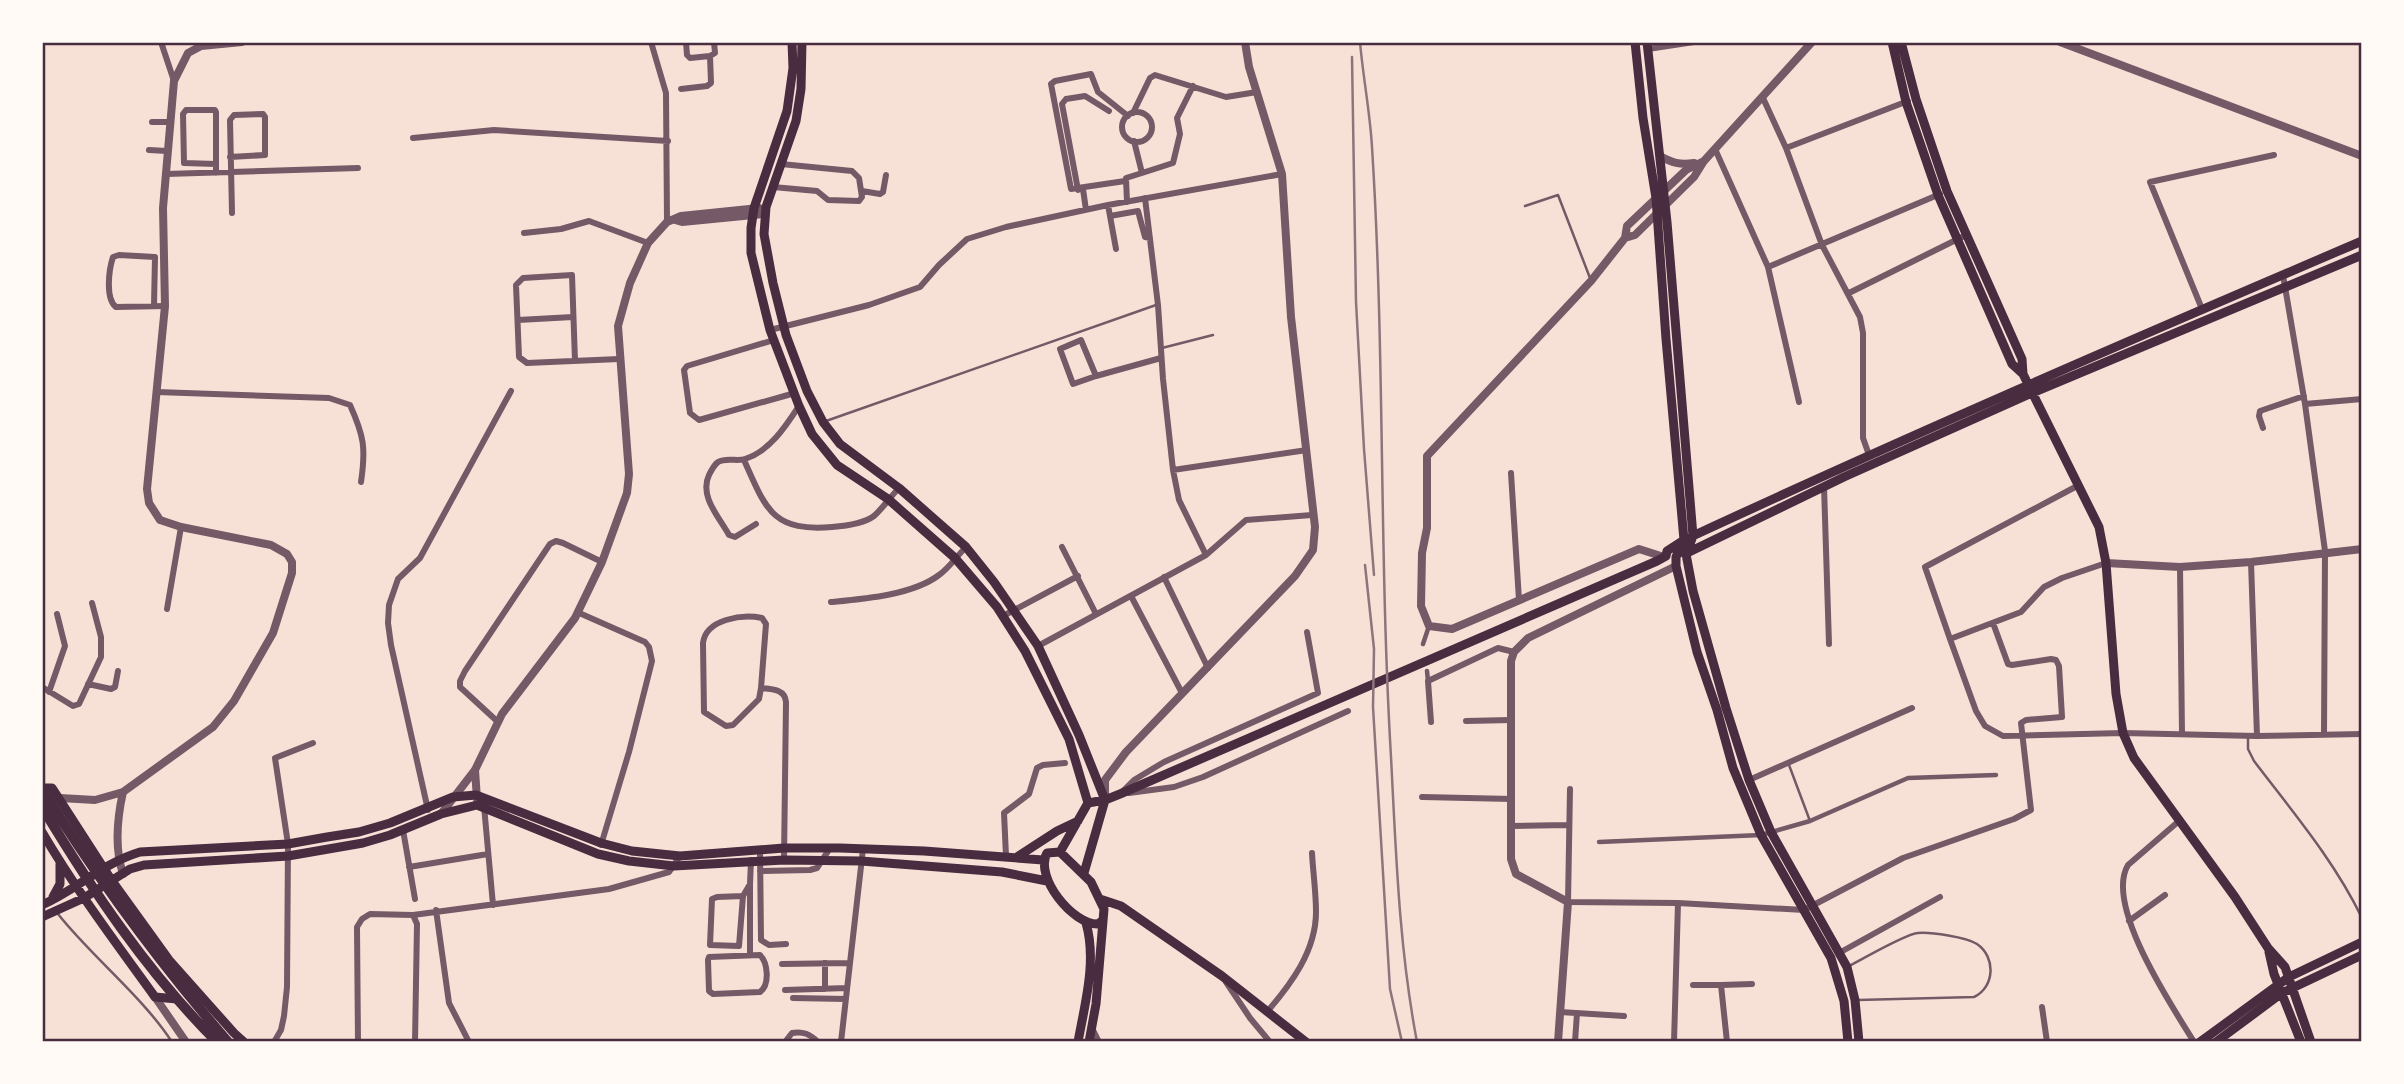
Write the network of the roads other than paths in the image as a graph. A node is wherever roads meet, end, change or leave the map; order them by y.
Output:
1 (161, 42) edge
2 (242, 42) edge
3 (651, 42) edge
4 (686, 42) edge
5 (714, 42) edge
6 (792, 42) edge
7 (802, 42) edge
8 (1245, 42) edge
9 (1635, 42) edge
10 (1694, 42) edge
11 (1812, 42) edge
12 (2060, 42) edge
13 (1897, 45) edge
14 (1648, 46) edge
15 (710, 56) junction
16 (174, 81) junction
17 (1193, 86) junction
18 (681, 89) dead end
19 (790, 89) junction
20 (801, 89) junction
21 (1256, 92) junction
22 (1763, 98) junction
23 (1911, 101) junction
24 (1109, 111) dead end
25 (1130, 114) junction
26 (183, 116) junction
27 (170, 119) junction
28 (152, 122) dead end
29 (413, 138) dead end
30 (668, 141) junction
31 (1134, 141) junction
32 (1786, 148) junction
33 (1715, 149) junction
34 (149, 150) dead end
35 (167, 155) junction
36 (2274, 155) dead end
37 (1660, 156) junction
38 (2362, 156) edge
39 (230, 157) junction
40 (183, 158) junction
41 (1704, 161) junction
42 (216, 164) junction
43 (781, 164) junction
44 (358, 168) dead end
45 (230, 172) junction
46 (216, 173) junction
47 (1142, 173) junction
48 (166, 174) junction
49 (1282, 174) junction
50 (886, 175) dead end
51 (1125, 181) junction
52 (773, 187) junction
53 (1080, 189) junction
54 (1664, 190) junction
55 (862, 191) junction
56 (1943, 193) junction
57 (1145, 198) junction
58 (1656, 198) junction
59 (1127, 202) junction
60 (1108, 205) junction
61 (1665, 205) junction
62 (1525, 206) dead end
63 (1086, 210) junction
64 (766, 211) junction
65 (1138, 211) junction
66 (754, 212) junction
67 (232, 213) dead end
68 (1657, 213) junction
69 (1110, 216) junction
70 (671, 221) junction
71 (524, 233) dead end
72 (1961, 237) junction
73 (1150, 238) junction
74 (1625, 238) junction
75 (2362, 241) edge
76 (648, 243) junction
77 (1822, 245) junction
78 (1116, 249) dead end
79 (2362, 256) edge
80 (160, 265) junction
81 (1768, 267) junction
82 (2283, 275) junction
83 (1591, 281) junction
84 (2286, 287) junction
85 (1849, 293) junction
86 (1992, 293) junction
87 (1982, 298) junction
88 (1158, 305) junction
89 (154, 306) junction
90 (165, 306) junction
91 (2202, 309) junction
92 (573, 317) junction
93 (518, 320) junction
94 (784, 325) junction
95 (770, 330) junction
96 (1213, 335) dead end
97 (774, 340) junction
98 (1161, 349) junction
99 (1161, 358) junction
100 (619, 359) junction
101 (575, 362) junction
102 (2023, 374) junction
103 (1096, 376) junction
104 (2030, 388) junction
105 (511, 391) dead end
106 (156, 392) junction
107 (795, 393) junction
108 (2362, 399) edge
109 (2305, 400) junction
110 (1799, 402) dead end
111 (799, 406) junction
112 (823, 422) junction
113 (2263, 428) dead end
114 (1307, 450) junction
115 (1869, 454) junction
116 (744, 460) junction
117 (1172, 470) junction
118 (1511, 473) dead end
119 (361, 482) dead end
120 (2079, 485) junction
121 (1824, 486) junction
122 (900, 488) junction
123 (888, 499) junction
124 (1312, 515) junction
125 (757, 524) dead end
126 (181, 527) junction
127 (1689, 538) junction
128 (966, 547) junction
129 (1062, 547) dead end
130 (2362, 549) edge
131 (2325, 551) junction
132 (1686, 554) junction
133 (1206, 555) junction
134 (955, 558) junction
135 (1669, 559) junction
136 (602, 562) junction
137 (2251, 562) junction
138 (2106, 563) junction
139 (2180, 566) junction
140 (982, 568) junction
141 (1078, 576) junction
142 (1164, 577) junction
143 (973, 578) junction
144 (1131, 596) junction
145 (1519, 600) junction
146 (831, 602) dead end
147 (92, 603) dead end
148 (167, 609) dead end
149 (1014, 609) junction
150 (578, 612) junction
151 (57, 614) dead end
152 (1096, 614) junction
153 (1003, 616) junction
154 (1993, 623) junction
155 (1429, 626) junction
156 (1307, 632) dead end
157 (1950, 639) junction
158 (1423, 644) dead end
159 (1829, 644) dead end
160 (1038, 646) junction
161 (1514, 652) junction
162 (1208, 668) junction
163 (118, 671) dead end
164 (1427, 671) dead end
165 (1428, 681) junction
166 (88, 684) junction
167 (42, 687) edge
168 (761, 688) junction
169 (49, 692) junction
170 (1182, 693) junction
171 (1912, 708) dead end
172 (1348, 711) dead end
173 (1511, 720) junction
174 (1466, 721) dead end
175 (498, 722) junction
176 (1431, 722) dead end
177 (2123, 733) junction
178 (2182, 734) junction
179 (2325, 734) junction
180 (2362, 734) edge
181 (2248, 736) junction
182 (2257, 736) junction
183 (2022, 737) junction
184 (313, 743) dead end
185 (1065, 763) dead end
186 (1789, 765) junction
187 (475, 770) junction
188 (1996, 775) dead end
189 (1749, 780) junction
190 (42, 788) edge
191 (1570, 789) dead end
192 (123, 792) junction
193 (1121, 794) junction
194 (480, 795) junction
195 (453, 797) junction
196 (1422, 797) dead end
197 (1511, 799) junction
198 (1105, 800) junction
199 (51, 803) edge
200 (1088, 803) junction
201 (481, 806) junction
202 (427, 808) junction
203 (441, 814) junction
204 (431, 818) junction
205 (1078, 821) junction
206 (1810, 821) junction
207 (2179, 821) junction
208 (1568, 825) junction
209 (1511, 826) junction
210 (403, 830) junction
211 (42, 832) edge
212 (1766, 833) junction
213 (327, 837) junction
214 (1599, 842) dead end
215 (601, 843) junction
216 (288, 844) junction
217 (218, 848) junction
218 (784, 848) junction
219 (830, 848) junction
220 (328, 849) junction
221 (863, 849) junction
222 (179, 850) junction
223 (1060, 852) junction
224 (1312, 853) dead end
225 (488, 854) junction
226 (598, 854) junction
227 (288, 856) junction
228 (680, 856) junction
229 (756, 856) junction
230 (1012, 857) junction
231 (118, 858) junction
232 (218, 860) junction
233 (784, 860) junction
234 (823, 860) junction
235 (861, 860) junction
236 (1043, 860) junction
237 (60, 863) junction
238 (179, 863) junction
239 (674, 866) junction
240 (103, 867) junction
241 (409, 867) junction
242 (1786, 868) junction
243 (760, 871) junction
244 (1084, 873) junction
245 (123, 874) junction
246 (111, 881) junction
247 (1047, 881) junction
248 (750, 884) junction
249 (76, 886) junction
250 (2165, 895) dead end
251 (743, 896) junction
252 (1940, 897) dead end
253 (84, 898) junction
254 (52, 899) junction
255 (415, 899) dead end
256 (1100, 899) junction
257 (1568, 902) junction
258 (1678, 903) junction
259 (1813, 904) junction
260 (42, 905) edge
261 (493, 905) junction
262 (436, 910) junction
263 (1804, 910) junction
264 (56, 912) junction
265 (413, 915) junction
266 (42, 917) edge
267 (2362, 918) edge
268 (1103, 920) junction
269 (2129, 921) junction
270 (1086, 923) junction
271 (2362, 942) edge
272 (786, 944) dead end
273 (2269, 948) junction
274 (1839, 953) junction
275 (750, 955) junction
276 (2362, 955) edge
277 (825, 963) junction
278 (849, 963) junction
279 (782, 964) dead end
280 (1847, 967) junction
281 (1222, 976) junction
282 (2289, 977) junction
283 (1752, 984) dead end
284 (1693, 985) dead end
285 (1721, 985) junction
286 (847, 988) junction
287 (2293, 988) junction
288 (825, 989) junction
289 (2281, 989) junction
290 (785, 990) dead end
291 (155, 997) junction
292 (177, 999) junction
293 (793, 999) dead end
294 (846, 999) junction
295 (1855, 1000) junction
296 (2042, 1007) dead end
297 (1267, 1012) junction
298 (1560, 1012) junction
299 (1577, 1013) junction
300 (1624, 1016) dead end
301 (1083, 1018) junction
302 (1092, 1028) junction
303 (2306, 1040) edge
304 (172, 1042) edge
305 (187, 1042) edge
306 (217, 1042) edge
307 (228, 1042) edge
308 (244, 1042) edge
309 (274, 1042) edge
310 (281, 1042) edge
311 (358, 1042) edge
312 (415, 1042) edge
313 (469, 1042) edge
314 (785, 1042) edge
315 (818, 1042) edge
316 (841, 1042) edge
317 (1078, 1042) edge
318 (1089, 1042) edge
319 (1099, 1042) edge
320 (1270, 1042) edge
321 (1306, 1042) edge
322 (1558, 1042) edge
323 (1575, 1042) edge
324 (1674, 1042) edge
325 (1727, 1042) edge
326 (1848, 1042) edge
327 (1859, 1042) edge
328 (2047, 1042) edge
329 (2194, 1042) edge
330 (2200, 1042) edge
331 (2216, 1042) edge

1 - 16 street
2 - 16 street
3 - 30 street
4 - 15 street
5 - 15 street
6 - 19 main road
7 - 20 main road
8 - 21 street
9 - 58 main road
10 - 14 street
11 - 22 street
12 - 38 street
13 - 23 main road
14 - 37 main road
15 - 18 street
16 - 27 street
17 - 21 street
17 - 25 street
17 - 47 street
19 - 20 main road
19 - 66 main road
20 - 43 main road
21 - 49 street
22 - 32 street
22 - 33 street
23 - 32 street
23 - 56 main road
24 - 53 street
25 - 31 street
25 - 31 street
25 - 53 street
26 - 27 street
26 - 40 street
26 - 42 street
27 - 28 street
27 - 35 street
29 - 30 street
30 - 70 street
31 - 47 street
32 - 77 street
33 - 41 street
33 - 81 street
34 - 35 street
35 - 40 street
35 - 48 street
36 - 91 street
37 - 41 street
37 - 54 main road
39 - 39 street
39 - 45 street
40 - 42 street
41 - 54 street
41 - 61 street
42 - 46 street
43 - 52 main road
43 - 55 street
44 - 45 street
45 - 46 street
45 - 67 street
46 - 48 street
47 - 51 street
48 - 80 street
49 - 57 street
49 - 114 street
50 - 55 street
51 - 53 street
51 - 59 street
52 - 55 street
52 - 64 main road
53 - 63 street
54 - 58 street
54 - 61 main road
56 - 72 main road
56 - 77 street
57 - 59 street
57 - 65 street
57 - 73 street
58 - 68 main road
58 - 74 street
59 - 60 street
60 - 63 street
60 - 69 street
61 - 68 street
61 - 127 main road
62 - 83 lane
63 - 94 street
64 - 66 street
64 - 94 main road
65 - 69 street
65 - 73 street
66 - 70 street
66 - 95 main road
68 - 74 street
68 - 127 main road
69 - 78 street
70 - 76 street
71 - 76 street
72 - 85 street
72 - 86 main road
72 - 87 main road
73 - 88 street
74 - 83 street
75 - 82 main road
76 - 100 street
77 - 81 street
77 - 85 street
79 - 84 main road
80 - 89 street
80 - 89 street
80 - 90 street
81 - 110 street
82 - 84 street
82 - 91 main road
83 - 155 street
84 - 104 main road
84 - 109 street
85 - 115 street
86 - 87 main road
86 - 102 main road
87 - 102 main road
88 - 98 street
88 - 112 lane
89 - 90 street
90 - 106 street
91 - 104 main road
92 - 93 street
92 - 93 street
92 - 101 street
93 - 101 street
94 - 95 street
94 - 112 main road
95 - 97 main road
96 - 98 lane
97 - 107 main road
97 - 107 street
98 - 99 street
99 - 103 street
99 - 117 street
100 - 101 street
100 - 136 street
102 - 104 main road
103 - 103 street
104 - 115 main road
104 - 120 main road
104 - 121 main road
105 - 202 street
106 - 119 street
106 - 126 street
107 - 111 main road
108 - 109 street
109 - 113 street
109 - 131 street
111 - 116 street
111 - 123 main road
112 - 122 main road
114 - 117 street
114 - 124 street
115 - 127 main road
116 - 123 street
116 - 125 street
117 - 133 street
118 - 145 street
120 - 138 main road
120 - 157 street
121 - 132 main road
121 - 159 street
122 - 123 street
122 - 128 main road
123 - 134 main road
124 - 133 street
124 - 162 street
126 - 148 street
126 - 192 street
127 - 132 main road
127 - 135 main road
128 - 134 street
128 - 140 main road
129 - 141 street
130 - 131 street
131 - 137 street
131 - 179 street
132 - 135 main road
132 - 189 main road
133 - 142 street
134 - 143 main road
134 - 146 street
135 - 145 street
135 - 161 street
135 - 193 main road
135 - 212 main road
136 - 150 street
136 - 175 street
137 - 139 street
137 - 182 street
138 - 139 street
138 - 154 street
138 - 177 main road
139 - 178 street
140 - 143 main road
140 - 149 main road
141 - 149 street
141 - 152 street
142 - 144 street
142 - 162 street
143 - 153 main road
144 - 152 street
144 - 170 street
145 - 155 street
147 - 166 street
149 - 153 street
149 - 160 main road
150 - 175 street
150 - 215 street
151 - 169 street
152 - 160 street
153 - 200 main road
154 - 157 street
154 - 183 street
155 - 158 street
156 - 193 street
157 - 183 street
160 - 198 main road
161 - 165 street
161 - 173 street
162 - 170 street
163 - 166 street
164 - 165 street
165 - 176 street
166 - 169 street
167 - 169 street
168 - 168 street
168 - 218 street
170 - 198 street
171 - 186 street
172 - 193 street
173 - 174 street
173 - 197 street
175 - 187 street
177 - 178 street
177 - 183 street
177 - 207 main road
178 - 181 street
179 - 180 street
179 - 182 street
181 - 182 street
181 - 267 lane
183 - 259 street
184 - 216 street
185 - 230 street
186 - 189 street
186 - 206 lane
187 - 194 street
187 - 195 street
188 - 206 street
189 - 212 main road
190 - 199 main road
191 - 208 street
192 - 199 street
192 - 231 street
193 - 198 main road
194 - 195 main road
194 - 201 street
194 - 215 main road
195 - 202 main road
195 - 203 street
196 - 197 street
197 - 209 street
198 - 200 main road
198 - 244 main road
199 - 240 main road
199 - 292 main road
199 - 307 main road
200 - 205 main road
201 - 203 main road
201 - 225 street
201 - 226 main road
202 - 204 street
202 - 213 main road
203 - 204 main road
204 - 210 main road
205 - 223 main road
205 - 230 main road
206 - 212 street
207 - 269 street
207 - 273 main road
208 - 209 street
208 - 257 street
209 - 257 street
210 - 220 main road
210 - 241 street
211 - 237 main road
212 - 214 street
212 - 242 main road
213 - 216 main road
213 - 220 street
215 - 226 street
215 - 228 main road
216 - 217 main road
216 - 227 street
217 - 222 main road
217 - 232 street
218 - 219 main road
218 - 229 main road
218 - 233 street
219 - 221 main road
219 - 234 street
220 - 227 main road
221 - 230 main road
221 - 235 street
222 - 231 main road
222 - 238 street
223 - 236 main road
223 - 244 main road
224 - 297 street
225 - 241 street
225 - 261 street
226 - 239 main road
227 - 232 main road
227 - 309 street
228 - 229 main road
228 - 239 street
229 - 233 main road
229 - 239 main road
229 - 243 street
229 - 248 street
230 - 236 main road
231 - 240 main road
231 - 245 street
232 - 238 main road
233 - 234 main road
234 - 235 main road
234 - 243 street
235 - 247 main road
235 - 278 street
236 - 247 main road
237 - 249 main road
237 - 254 main road
238 - 245 main road
239 - 261 street
240 - 246 main road
240 - 249 main road
241 - 255 street
242 - 259 main road
242 - 263 main road
243 - 272 street
244 - 256 main road
245 - 246 main road
246 - 253 main road
246 - 308 main road
247 - 270 main road
248 - 251 street
248 - 275 street
249 - 253 main road
249 - 254 main road
250 - 269 street
251 - 251 street
252 - 274 street
253 - 264 main road
253 - 291 main road
254 - 260 main road
256 - 268 main road
256 - 281 main road
257 - 258 street
257 - 298 street
258 - 263 street
258 - 324 street
259 - 263 street
259 - 274 main road
261 - 262 street
262 - 265 street
262 - 313 street
263 - 326 main road
264 - 266 main road
264 - 304 lane
265 - 311 street
265 - 312 street
268 - 270 main road
268 - 302 main road
269 - 329 street
270 - 301 main road
271 - 282 main road
273 - 282 main road
273 - 289 main road
274 - 280 main road
275 - 275 street
276 - 287 main road
277 - 278 street
277 - 279 street
277 - 288 street
278 - 286 street
280 - 295 main road
280 - 295 lane
281 - 297 main road
281 - 320 street
282 - 287 main road
282 - 289 main road
283 - 285 street
284 - 285 street
285 - 325 street
286 - 288 street
286 - 294 street
287 - 289 main road
287 - 303 main road
288 - 290 street
289 - 303 main road
289 - 330 main road
289 - 331 main road
291 - 292 main road
291 - 305 street
292 - 306 main road
293 - 294 street
294 - 316 street
295 - 327 main road
296 - 328 street
297 - 321 main road
298 - 299 street
298 - 322 street
299 - 300 street
299 - 323 street
301 - 302 street
301 - 317 main road
302 - 318 main road
302 - 319 street
309 - 310 street
314 - 315 street

